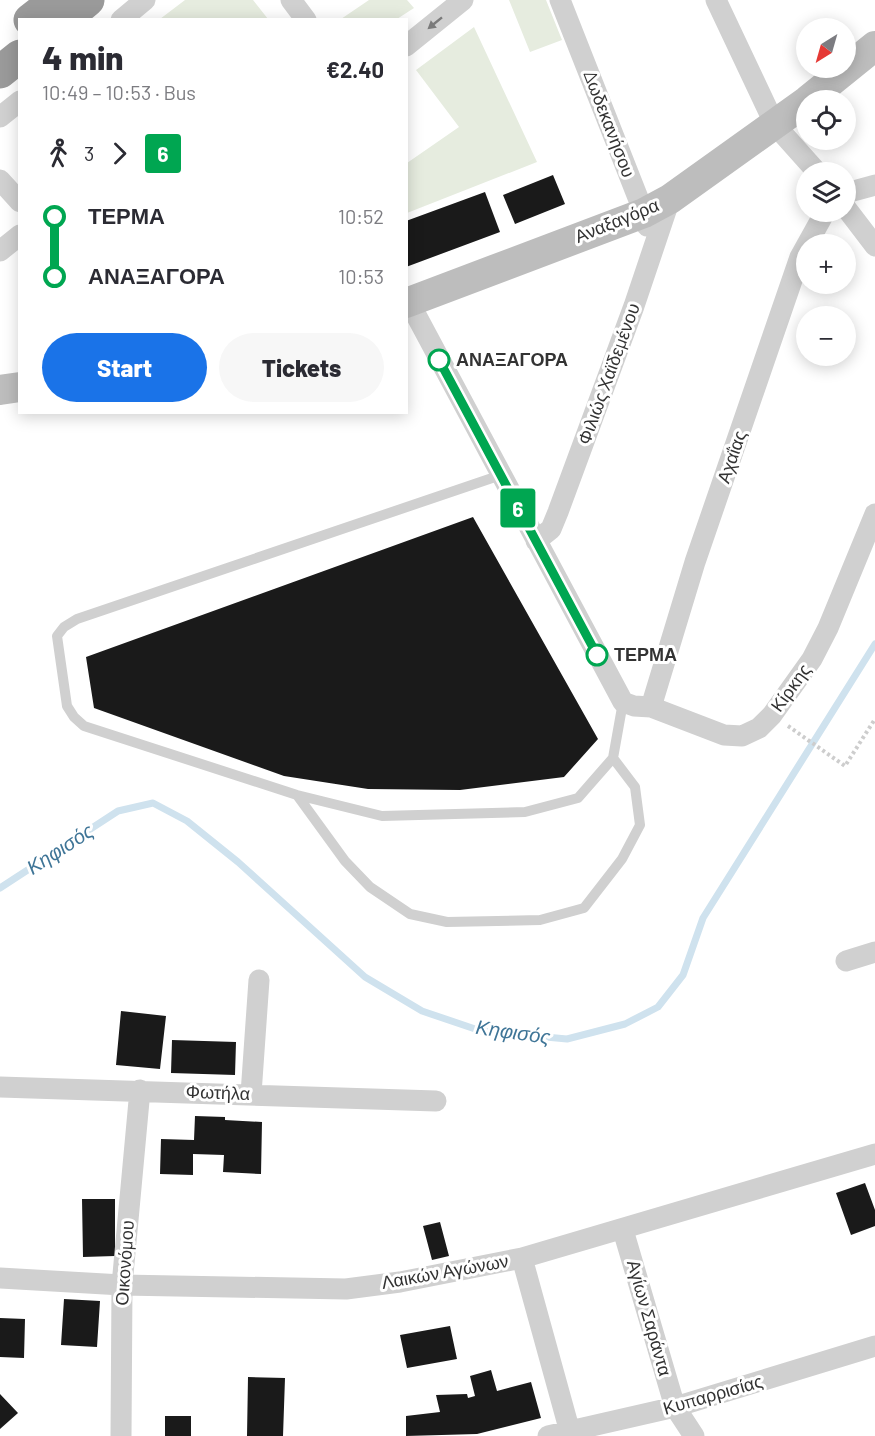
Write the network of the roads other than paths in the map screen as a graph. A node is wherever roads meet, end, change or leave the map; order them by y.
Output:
1 (56, 0) edge
2 (88, 0) edge
3 (145, 0) edge
4 (291, 0) edge
5 (463, 0) edge
6 (560, 0) edge
7 (716, 0) edge
8 (33, 18) edge
9 (66, 18) edge
10 (123, 18) edge
11 (304, 18) edge
12 (18, 29) edge
13 (0, 42) edge
14 (408, 44) edge
15 (875, 46) edge
16 (18, 58) edge
17 (0, 72) edge
18 (821, 90) edge
19 (18, 104) edge
20 (796, 109) edge
21 (0, 117) edge
22 (775, 125) junction
23 (808, 162) edge
24 (0, 180) edge
25 (875, 185) edge
26 (856, 190) edge
27 (670, 199) junction
28 (18, 200) edge
29 (644, 213) junction
30 (856, 221) edge
31 (819, 222) edge
32 (18, 237) edge
33 (875, 246) edge
34 (653, 250) junction
35 (0, 251) edge
36 (408, 302) edge
37 (501, 475) junction
38 (875, 514) edge
39 (536, 541) junction
40 (623, 702) junction
41 (651, 707) junction
42 (613, 758) junction
43 (297, 795) junction
44 (875, 952) edge
45 (846, 961) dead end
46 (259, 980) dead end
47 (0, 1087) edge
48 (140, 1090) junction
49 (251, 1094) junction
50 (436, 1101) dead end
51 (875, 1154) edge
52 (623, 1230) junction
53 (522, 1258) junction
54 (0, 1278) edge
55 (122, 1285) junction
56 (875, 1346) edge
57 (675, 1407) junction
58 (570, 1432) junction
59 (121, 1436) edge
60 (548, 1436) edge
61 (694, 1436) edge

1 - 8 highway
2 - 9 highway
3 - 10 street
4 - 11 street
5 -> 14 street
6 - 29 street, Δωδεκανήσου
7 - 22 street
12 - 13 highway
15 - 18 main road, Αναξαγόρα
16 - 17 highway
19 - 21 street
20 - 22 main road, Αναξαγόρα
22 - 23 street
22 - 27 main road, Αναξαγόρα
24 - 28 street
25 - 26 street
27 - 29 main road, Αναξαγόρα
27 - 34 street, Φιλιώς Χαϊδεμένου
29 - 34 street, Δωδεκανήσου
29 - 36 main road, Αναξαγόρα
30 - 33 street
31 - 41 street, Αχαΐας
32 - 35 street
34 - 39 street, Φιλιώς Χαϊδεμένου
36 - 37 street
37 - 39 street
37 - 43 lane
38 - 41 street, Κίρκης
39 - 40 street
40 - 41 street, Κίρκης
40 - 42 lane
42 - 43 lane
42 - 43 lane
44 - 45 street
46 - 49 street
47 - 48 street, Φωτήλα
48 - 49 street, Φωτήλα
48 - 55 street, Οικονόμου
49 - 50 street, Φωτήλα
51 - 52 street, Λαικών Αγώνων
52 - 53 street, Λαικών Αγώνων
52 - 57 street, Αγίων Σαράντα
53 - 55 street, Λαικών Αγώνων
53 - 58 street
54 - 55 street, Λαικών Αγώνων
55 - 59 street, Οικονόμου
56 - 57 street, Κυπαρρισίας
57 - 58 street, Κυπαρρισίας
57 - 61 street, Αγίων Σαράντα
58 - 60 street, Κυπαρρισίας

